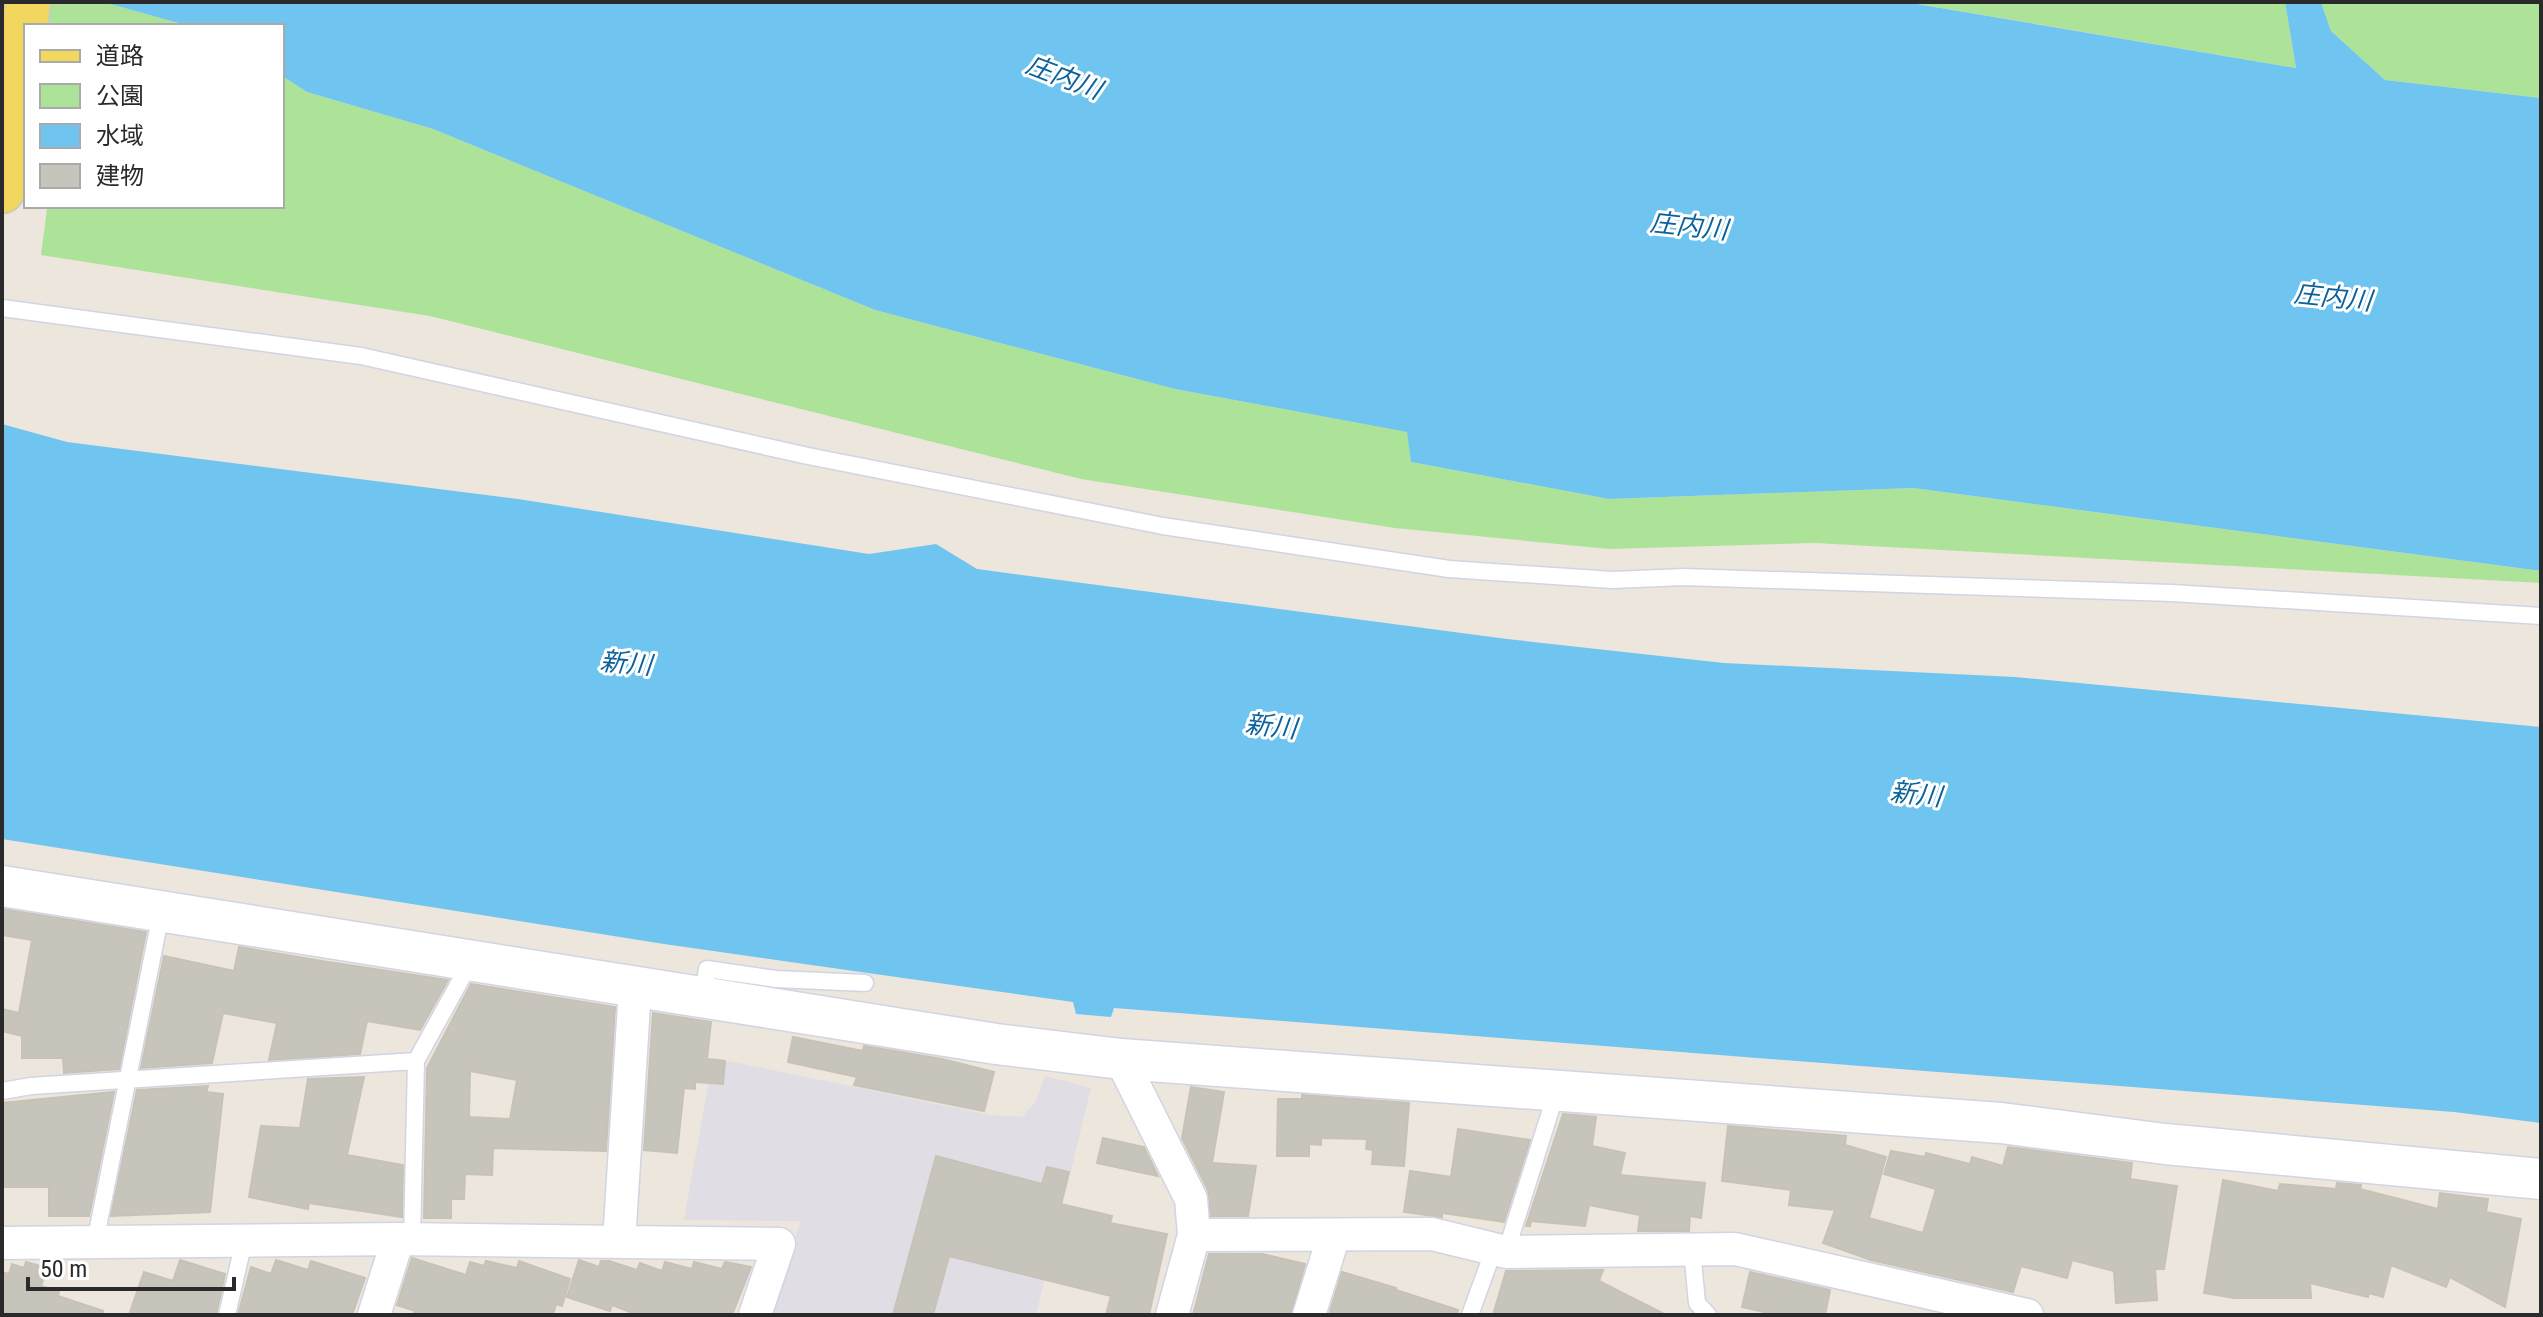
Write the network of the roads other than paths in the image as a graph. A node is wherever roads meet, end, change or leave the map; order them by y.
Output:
1 (28, 2) edge
2 (25, 24) edge
3 (24, 31) edge
4 (2, 191) edge
5 (2, 308) edge
6 (2541, 616) edge
7 (2, 886) edge
8 (161, 914) junction
9 (470, 963) junction
10 (865, 983) dead end
11 (635, 989) junction
12 (702, 999) junction
13 (1121, 1059) junction
14 (416, 1061) junction
15 (130, 1081) junction
16 (1557, 1088) junction
17 (2, 1091) edge
18 (2541, 1179) edge
19 (1194, 1235) junction
20 (1334, 1235) junction
21 (405, 1239) junction
22 (244, 1241) junction
23 (95, 1242) junction
24 (619, 1242) junction
25 (2, 1243) edge
26 (1500, 1250) junction
27 (1692, 1250) junction
28 (227, 1315) edge
29 (374, 1315) edge
30 (755, 1315) edge
31 (1172, 1315) edge
32 (1309, 1315) edge
33 (1470, 1315) edge
34 (1708, 1315) edge
35 (2027, 1315) edge

1 - 2 main road
3 - 4 main road
5 - 6 lane
7 - 8 street
8 - 9 street
8 - 15 lane
9 - 11 street
9 - 14 lane
10 - 12 lane
11 - 12 street
11 - 24 street
12 - 13 street
13 - 16 street
13 - 19 street
14 - 15 lane
14 - 21 lane
15 - 17 lane
15 - 23 lane
16 - 18 street
16 - 26 lane
19 - 20 street
19 - 31 street
20 - 26 street
20 - 32 street
21 - 22 street
21 - 24 street
21 - 29 street
22 - 23 street
22 - 28 lane
23 - 25 street
24 - 30 street
26 - 27 street
26 - 33 lane
27 - 34 lane
27 - 35 street

